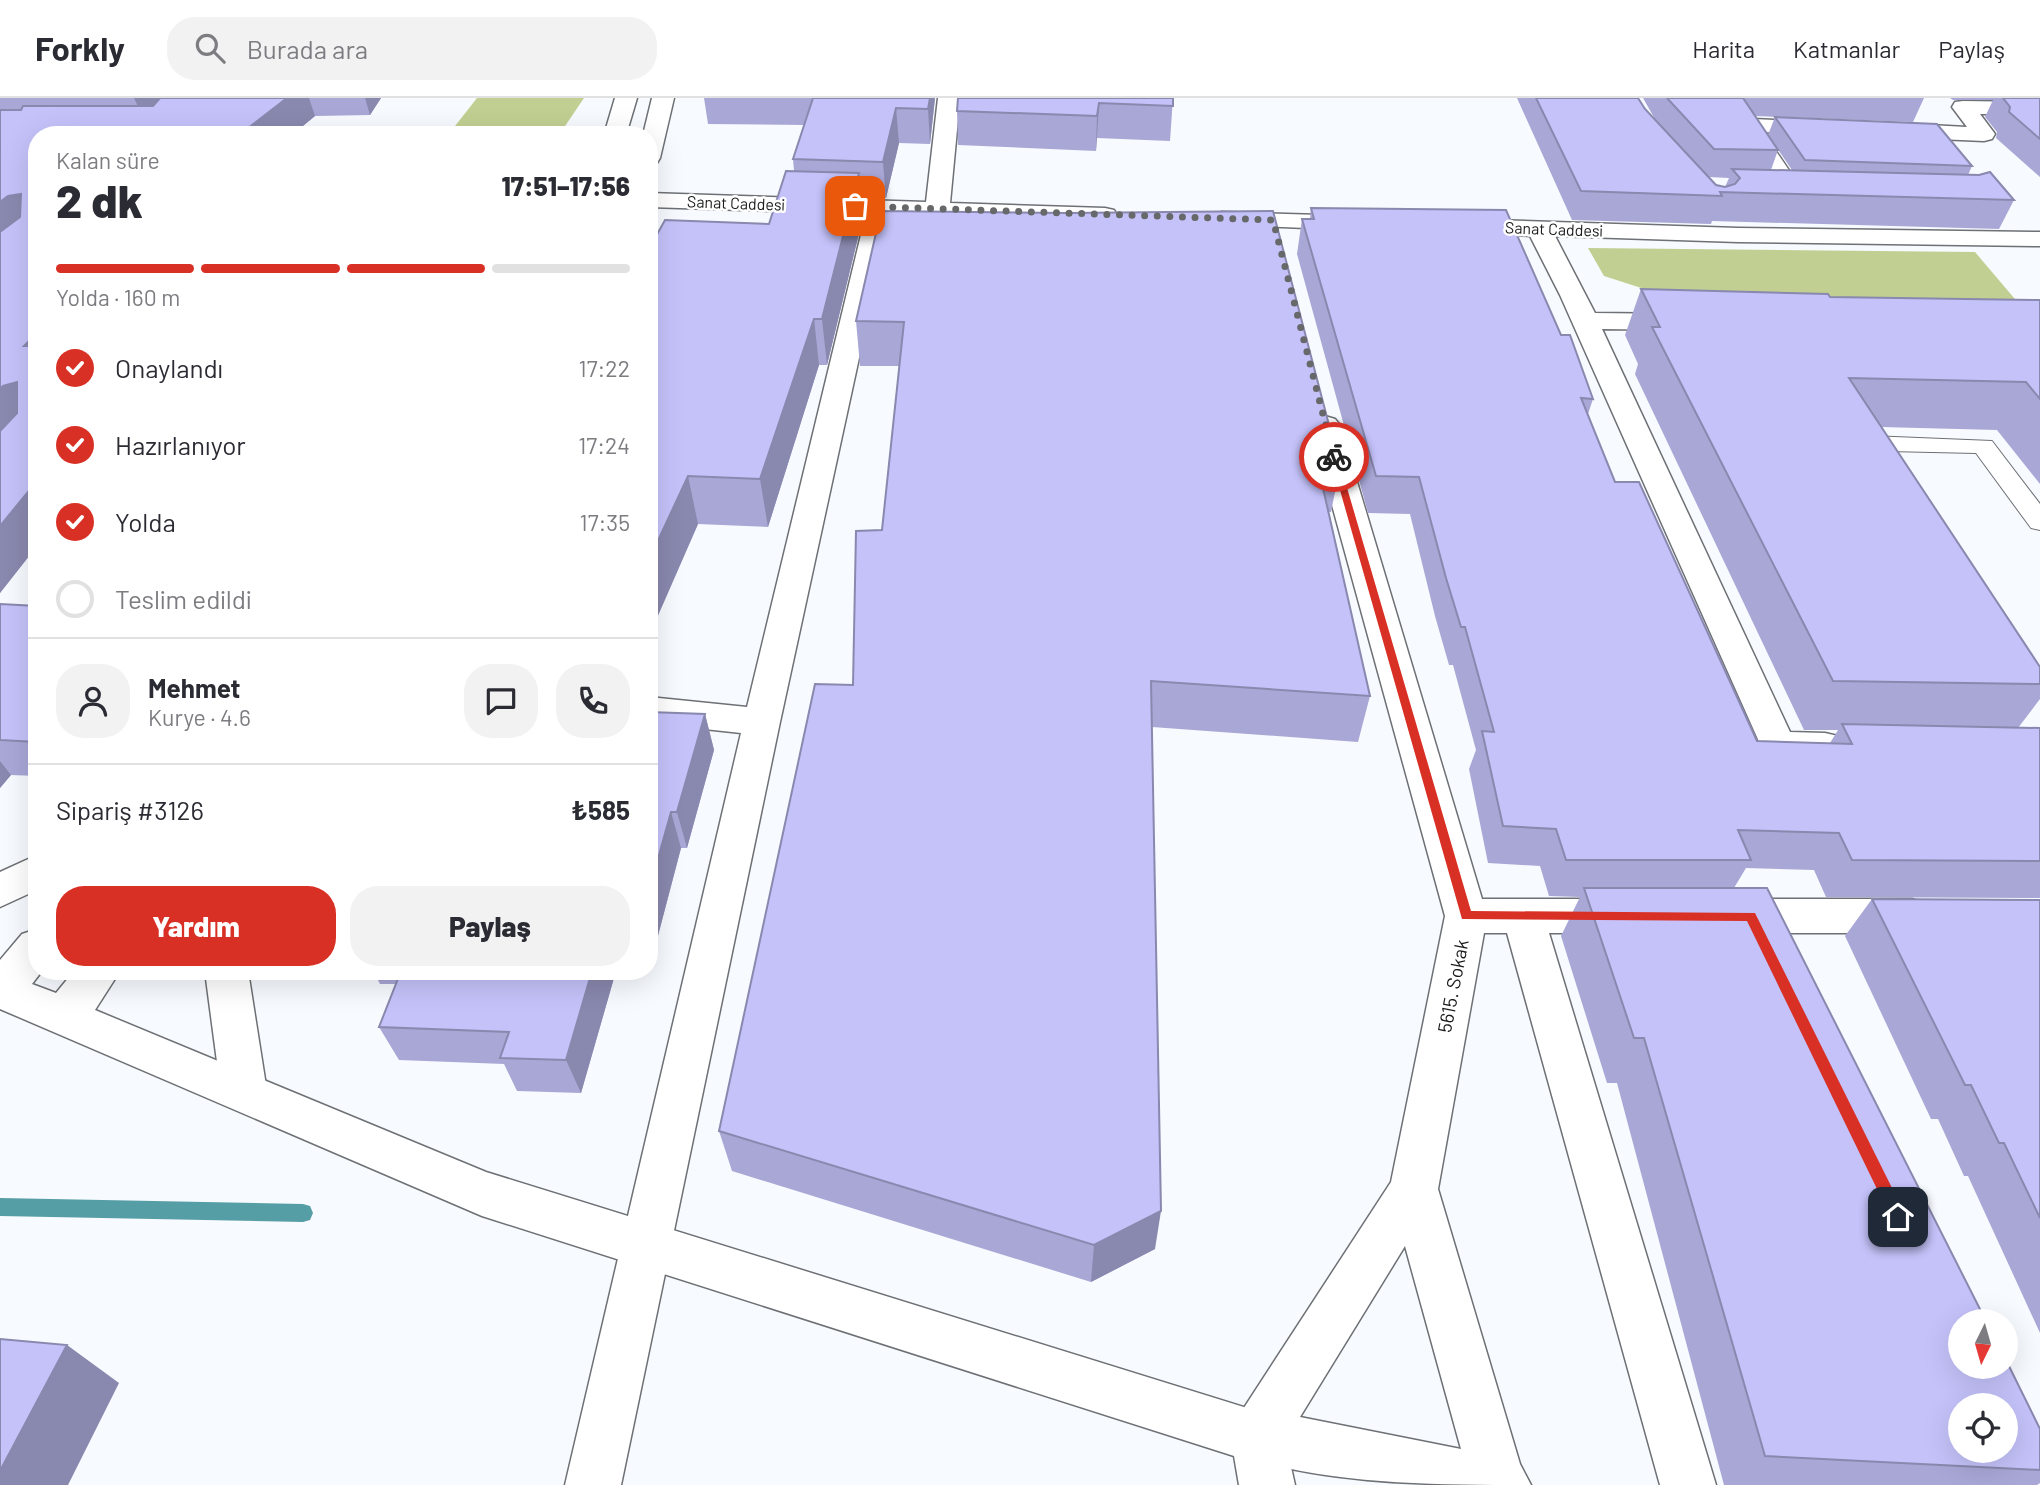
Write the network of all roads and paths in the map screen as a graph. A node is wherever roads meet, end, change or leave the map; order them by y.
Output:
1 (626, 98) edge
2 (663, 98) edge
3 (948, 98) edge
4 (1729, 98) edge
5 (2040, 108) edge
6 (1746, 125) junction
7 (618, 126) edge
8 (656, 126) edge
9 (1844, 129) edge
10 (1872, 130) edge
11 (1737, 188) edge
12 (1789, 188) junction
13 (1816, 189) edge
14 (658, 200) edge
15 (880, 207) junction
16 (937, 209) junction
17 (1125, 215) edge
18 (1722, 216) edge
19 (1192, 218) edge
20 (1370, 223) edge
21 (1440, 225) edge
22 (1538, 229) junction
23 (1738, 235) junction
24 (2040, 239) edge
25 (1584, 321) junction
26 (1709, 322) edge
27 (1318, 396) edge
28 (1892, 477) edge
29 (2040, 522) edge
30 (658, 711) edge
31 (762, 722) junction
32 (1861, 747) edge
33 (28, 876) edge
34 (0, 891) edge
35 (1466, 916) junction
36 (1524, 916) junction
37 (1944, 916) edge
38 (28, 957) edge
39 (92, 980) edge
40 (227, 980) edge
41 (1, 989) edge
42 (64, 1016) junction
43 (244, 1092) junction
44 (1414, 1189) junction
45 (646, 1243) junction
46 (1262, 1461) edge
47 (593, 1485) edge
48 (1499, 1485) edge
49 (1688, 1485) edge

1 - 7 street
2 - 8 street
3 - 16 street
4 - 6 street
5 - 10 street
6 - 9 street
6 - 12 street
11 - 12 street
12 - 13 street
14 - 15 street, Sanat Caddesi
15 - 16 street, Sanat Caddesi
15 - 31 street
16 - 17 street, Sanat Caddesi
18 - 23 street
19 - 20 street
21 - 22 street, Sanat Caddesi
22 - 23 street, Sanat Caddesi
22 - 25 street
23 - 24 street, Sanat Caddesi
25 - 26 street
25 - 32 street
27 - 35 street, 5615. Sokak
28 - 29 lane
30 - 31 street
31 - 45 street
33 - 34 street
35 - 36 street
35 - 44 street, 5615. Sokak
36 - 37 street
36 - 49 street
38 - 41 street
39 - 42 street
40 - 43 street
41 - 42 street
42 - 43 street
43 - 45 street
44 - 46 street
44 - 48 street
45 - 46 street
45 - 47 street
46 - 48 street

